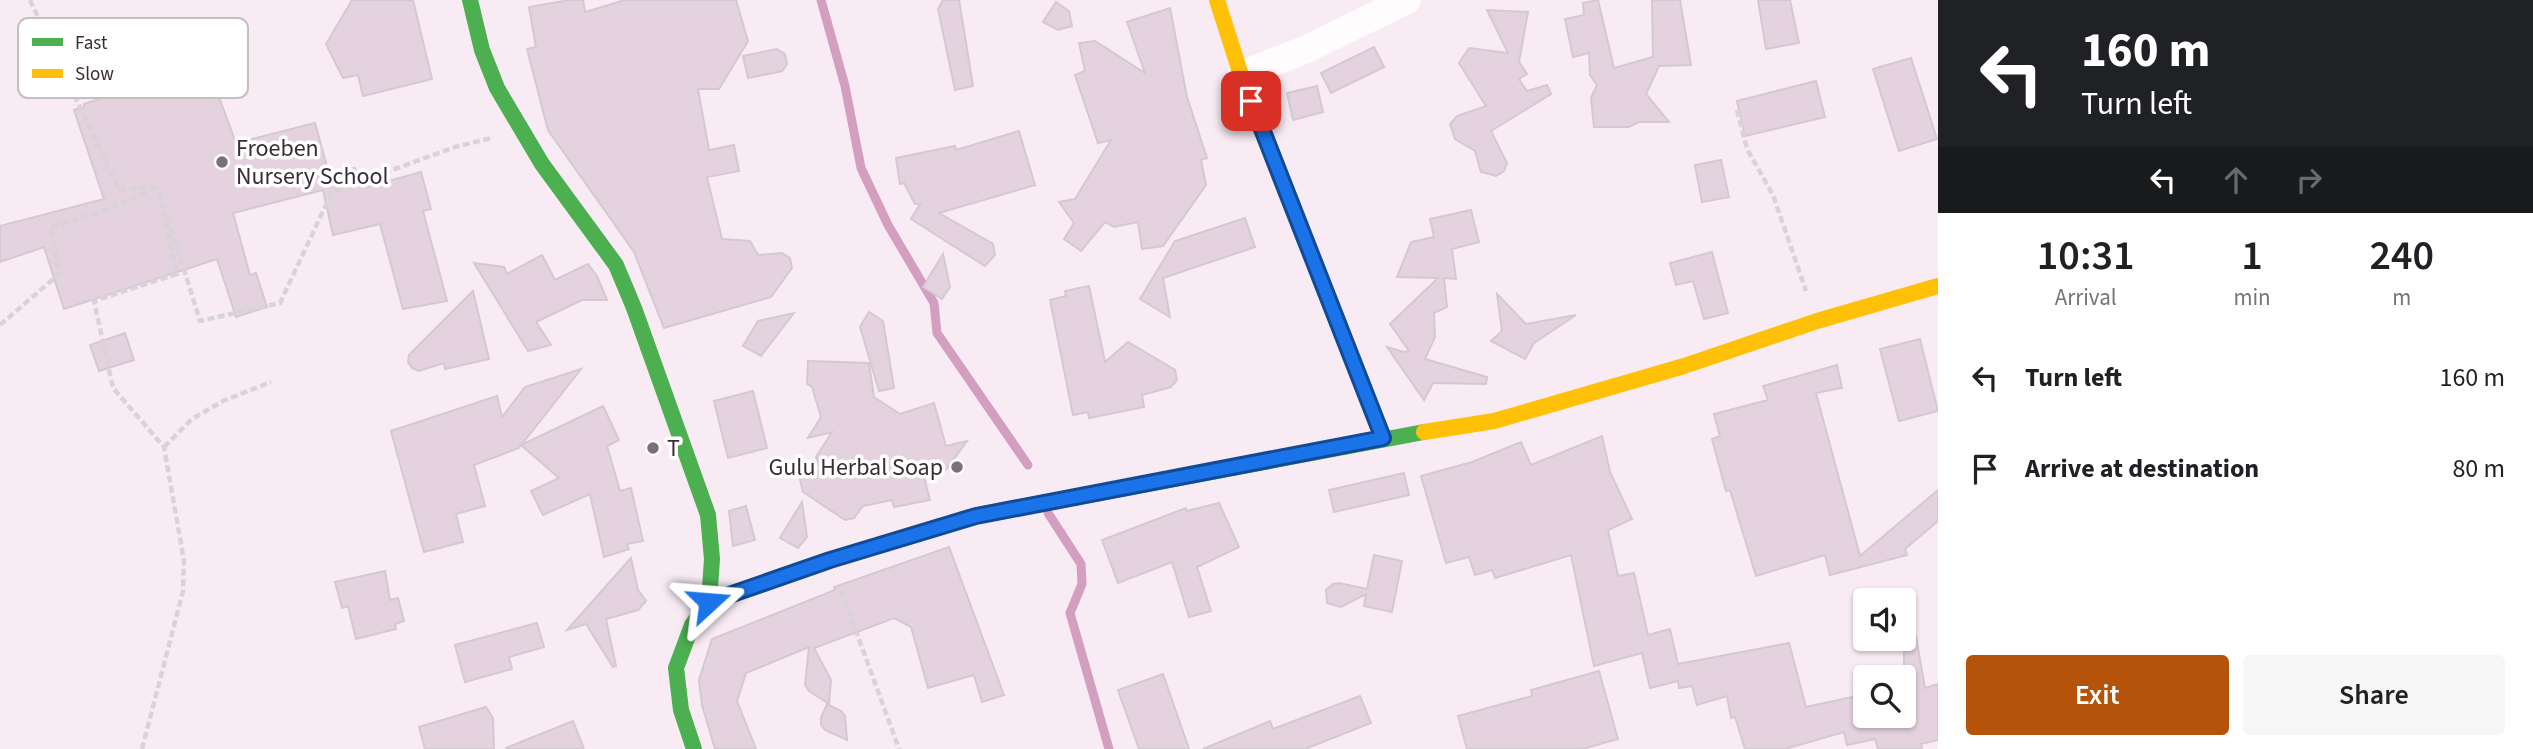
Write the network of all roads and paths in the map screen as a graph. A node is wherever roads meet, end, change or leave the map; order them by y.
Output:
1 (30, 0) edge
2 (470, 0) edge
3 (1217, 0) edge
4 (1407, 0) edge
5 (38, 18) edge
6 (1241, 75) junction
7 (76, 98) edge
8 (1737, 110) dead end
9 (523, 130) junction
10 (158, 187) junction
11 (1938, 286) edge
12 (1817, 321) junction
13 (0, 325) edge
14 (271, 382) dead end
15 (1383, 438) junction
16 (164, 447) junction
17 (830, 560) junction
18 (709, 602) junction
19 (142, 749) edge
20 (694, 749) edge
21 (899, 749) edge

1 - 5 path
2 - 9 street
3 - 6 street
4 - 6 street
6 - 15 street
7 - 10 path
8 - 12 path
9 - 10 path
9 - 18 street
10 - 13 path
10 - 16 path
11 - 12 street
12 - 15 street
14 - 16 path
15 - 17 street
16 - 19 path
17 - 18 street
17 - 21 path
18 - 20 street

